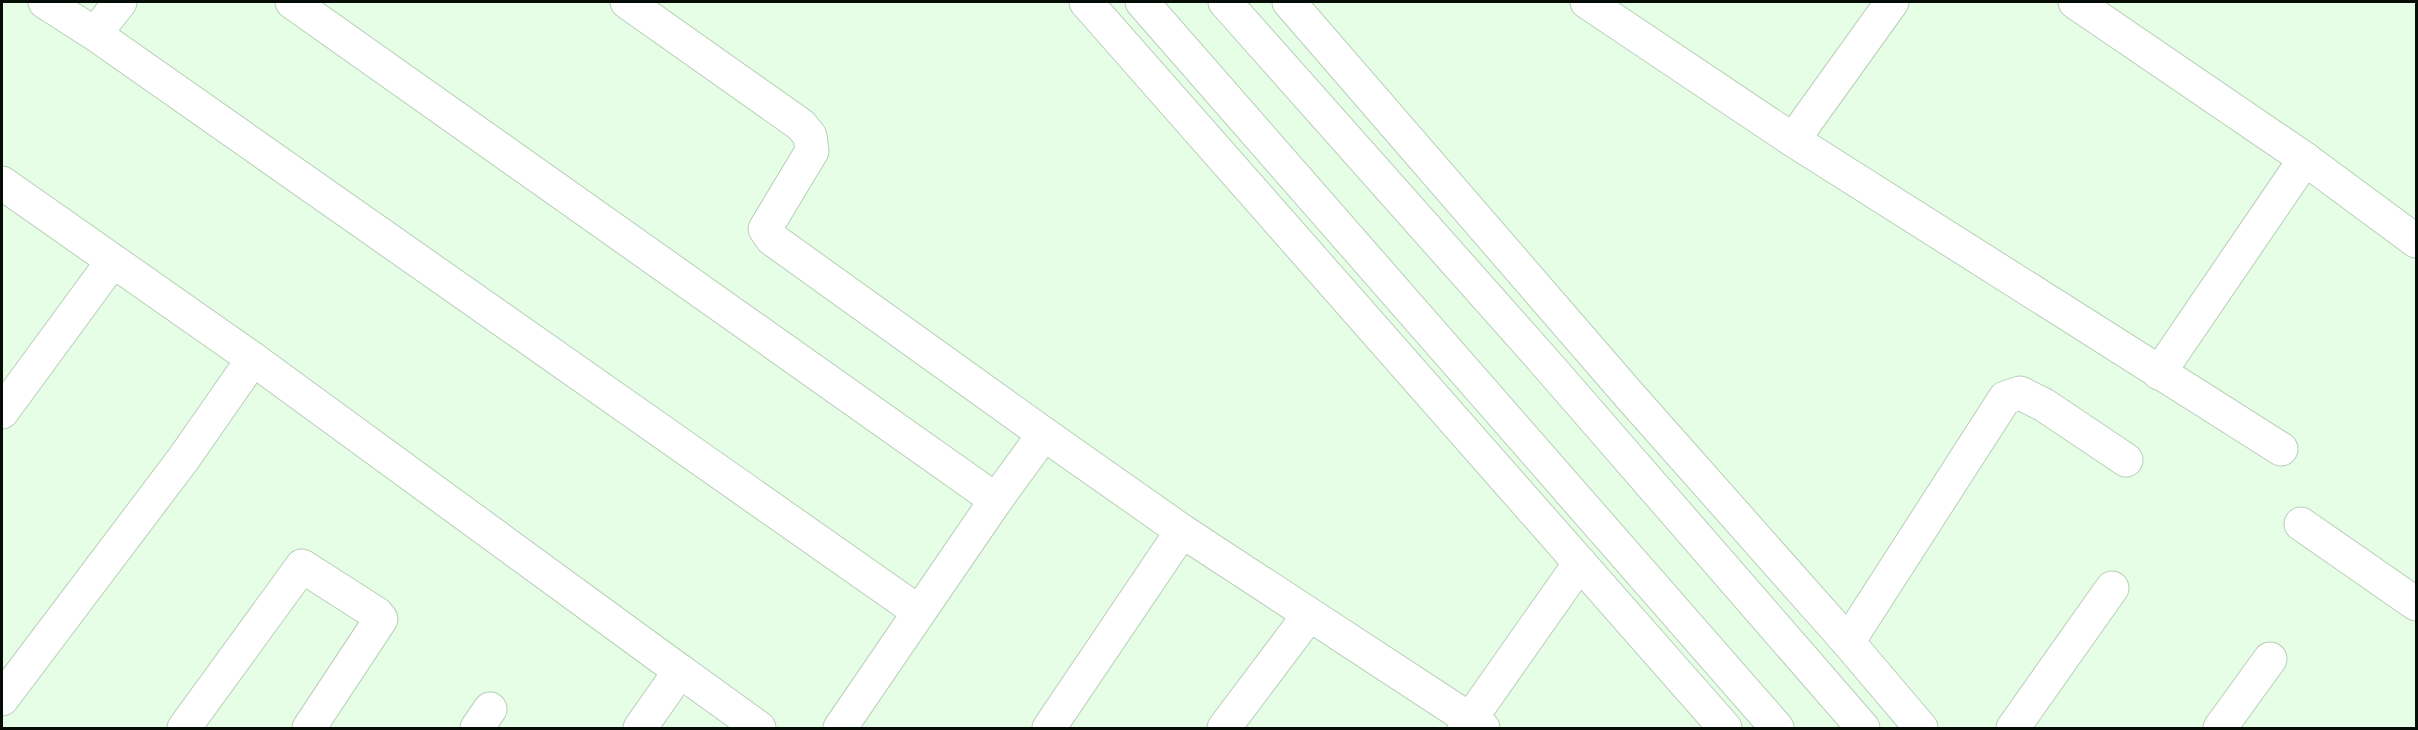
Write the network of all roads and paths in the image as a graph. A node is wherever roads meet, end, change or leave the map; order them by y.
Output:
1 (45, 2) edge
2 (120, 2) edge
3 (292, 2) edge
4 (627, 2) edge
5 (1086, 2) edge
6 (1142, 2) edge
7 (1225, 2) edge
8 (1289, 2) edge
9 (1587, 2) edge
10 (1892, 2) edge
11 (2075, 2) edge
12 (95, 34) junction
13 (1793, 140) junction
14 (2305, 159) junction
15 (2, 183) edge
16 (2416, 241) edge
17 (112, 262) junction
18 (253, 359) junction
19 (2159, 373) junction
20 (2, 412) edge
21 (1044, 435) junction
22 (2281, 449) dead end
23 (2126, 460) dead end
24 (996, 500) junction
25 (2301, 525) dead end
26 (1182, 531) junction
27 (1580, 563) junction
28 (2112, 588) dead end
29 (2416, 604) edge
30 (919, 612) junction
31 (1309, 615) junction
32 (1848, 642) junction
33 (2270, 659) dead end
34 (680, 671) junction
35 (2, 699) edge
36 (1473, 726) edge
37 (184, 729) edge
38 (309, 729) edge
39 (640, 729) edge
40 (759, 729) edge
41 (840, 729) edge
42 (1049, 729) edge
43 (1224, 729) edge
44 (1725, 729) edge
45 (1778, 729) edge
46 (1863, 729) edge
47 (1921, 729) edge
48 (2013, 729) edge
49 (2220, 729) edge

1 - 12 street
2 - 12 street
3 - 24 street
4 - 21 street
5 - 27 street
6 - 45 street
7 - 46 street
8 - 32 street
9 - 13 street
10 - 13 street
11 - 14 street
12 - 30 street
13 - 19 street
14 - 16 street
14 - 19 street
15 - 17 street
17 - 18 street
17 - 20 street
18 - 34 street
18 - 35 street
19 - 22 street
21 - 24 street
21 - 26 street
23 - 32 street
24 - 30 street
25 - 29 street
26 - 31 street
26 - 42 street
27 - 36 street
27 - 44 street
28 - 48 street
30 - 41 street
31 - 36 street
31 - 43 street
32 - 47 street
33 - 49 street
34 - 39 street
34 - 40 street
37 - 38 street

